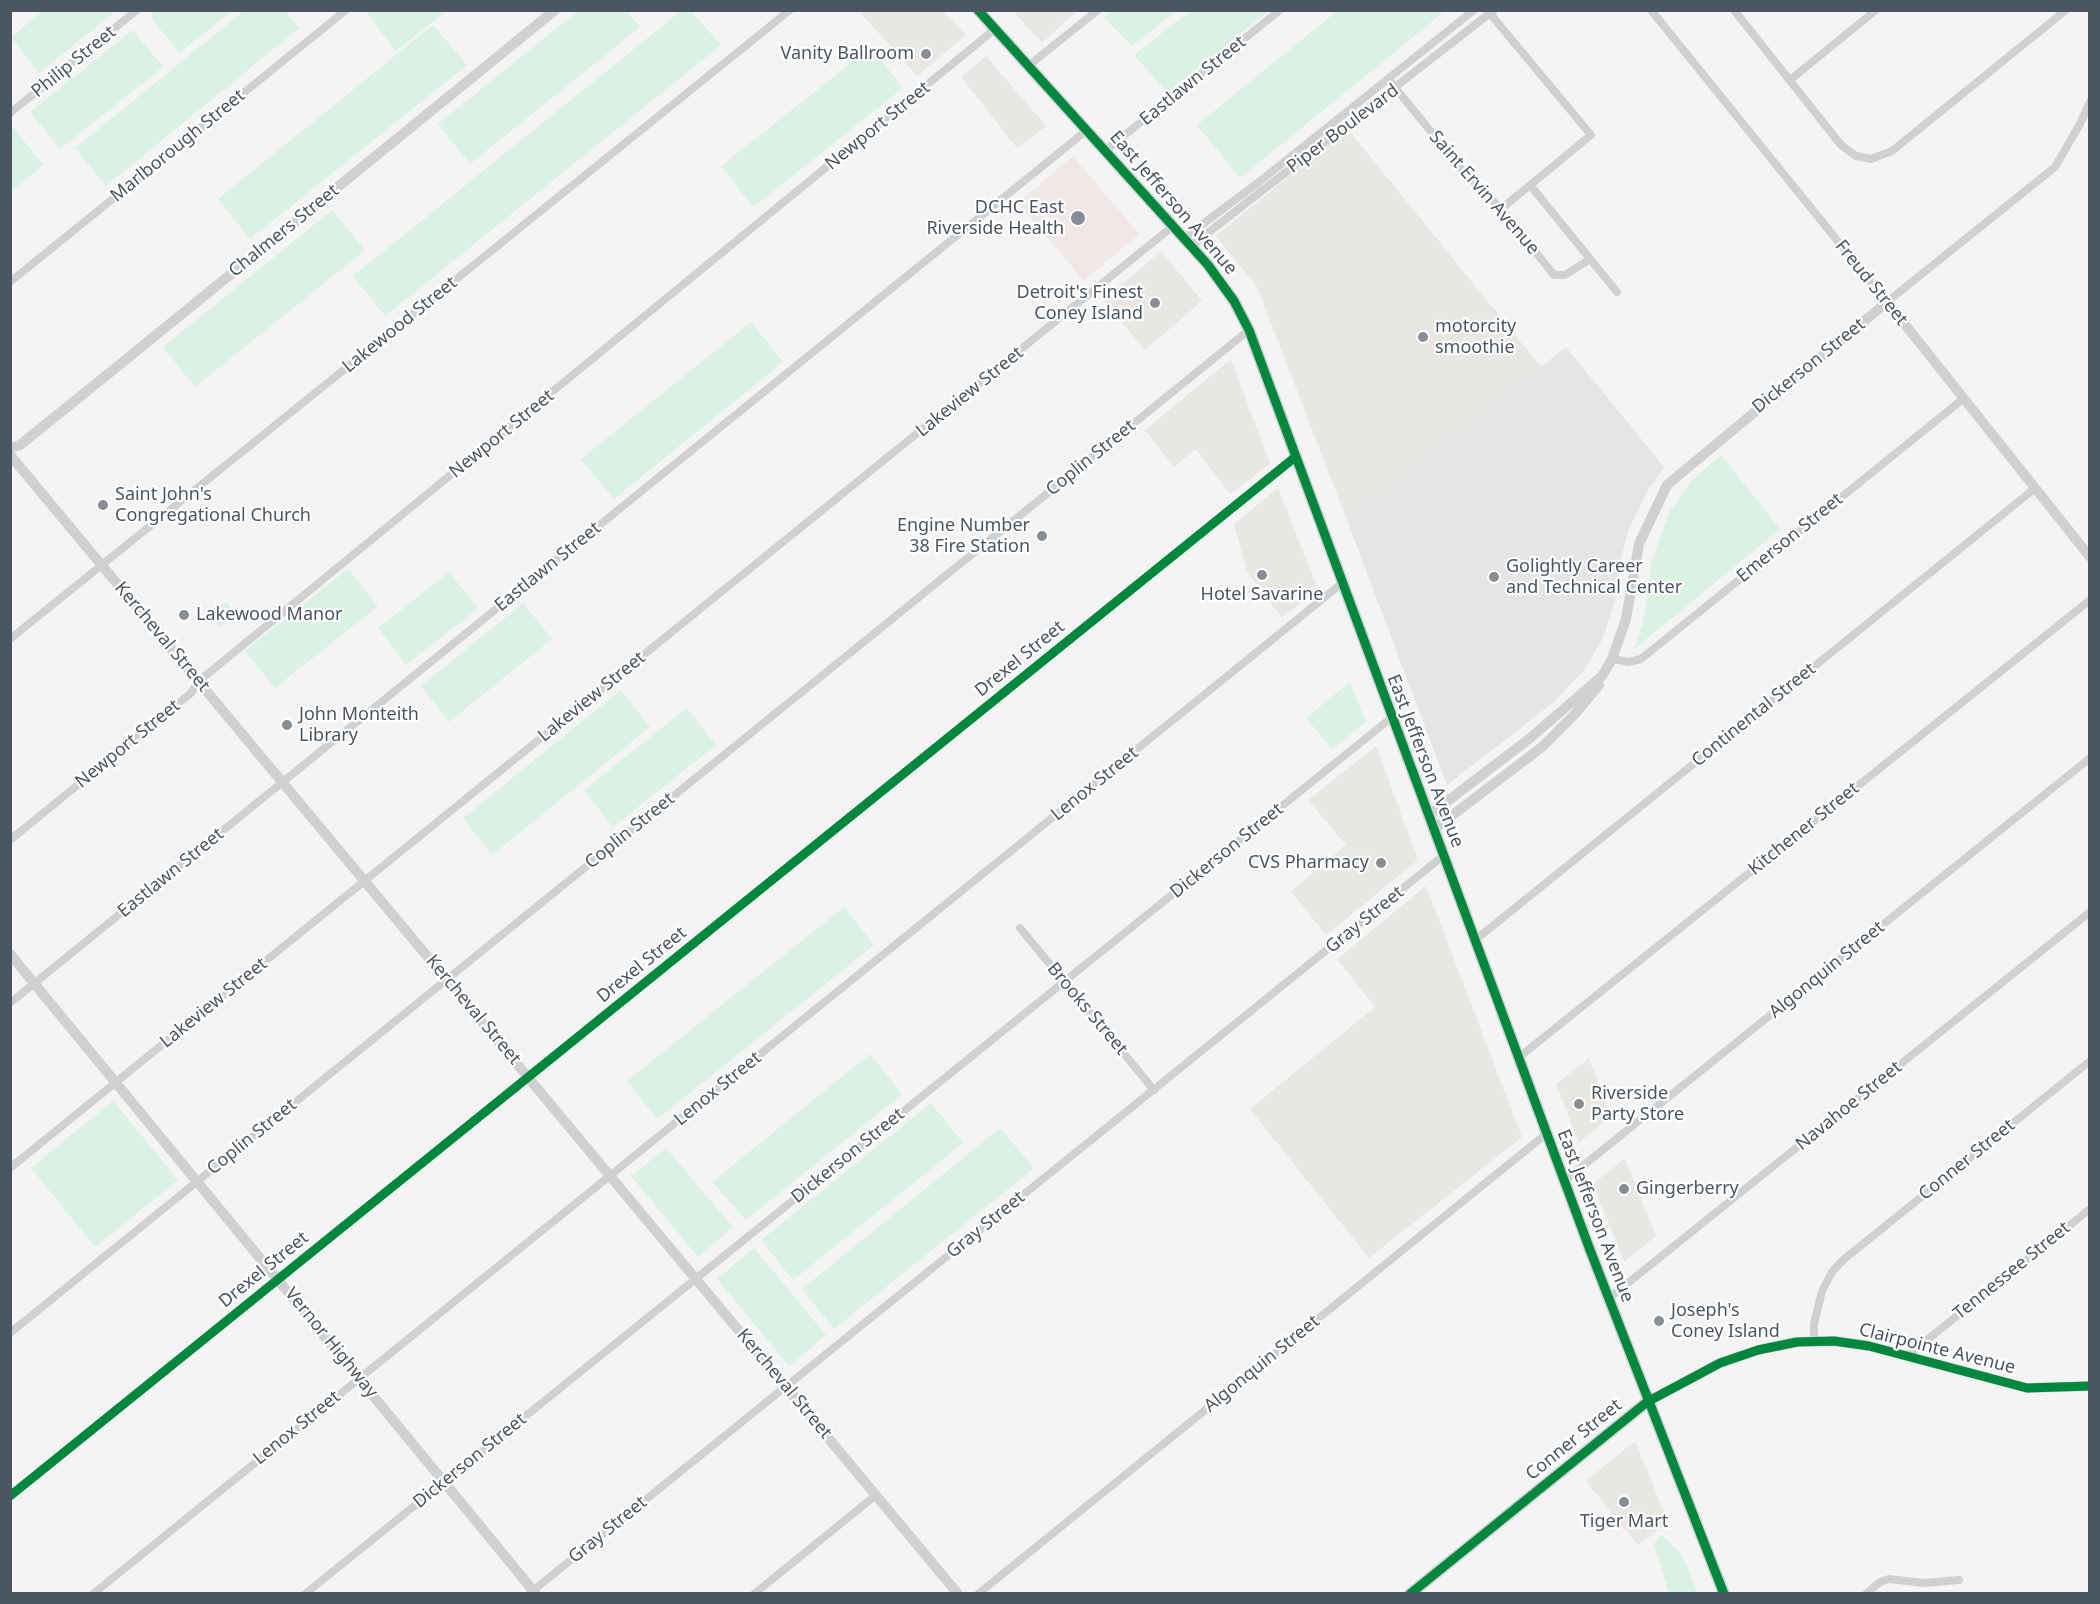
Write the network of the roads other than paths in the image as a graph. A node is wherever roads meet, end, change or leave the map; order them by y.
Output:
1 (136, 10) edge
2 (346, 10) edge
3 (555, 10) edge
4 (790, 10) edge
5 (978, 10) edge
6 (1098, 10) edge
7 (1280, 10) edge
8 (1474, 10) edge
9 (1651, 10) edge
10 (1734, 10) edge
11 (1876, 10) edge
12 (2066, 10) edge
13 (1490, 12) edge
14 (995, 29) junction
15 (1028, 66) junction
16 (1388, 79) junction
17 (1790, 80) junction
18 (1395, 89) junction
19 (2090, 102) edge
20 (10, 113) edge
21 (1087, 130) junction
22 (1105, 152) junction
23 (1530, 185) junction
24 (1501, 209) junction
25 (1173, 226) junction
26 (1187, 242) junction
27 (1590, 259) junction
28 (10, 282) edge
29 (1617, 292) dead end
30 (1887, 302) junction
31 (1249, 330) junction
32 (1963, 399) junction
33 (10, 448) edge
34 (10, 455) edge
35 (1294, 458) junction
36 (2034, 489) junction
37 (2090, 557) edge
38 (102, 566) junction
39 (1341, 584) junction
40 (2090, 600) edge
41 (10, 639) edge
42 (1612, 659) junction
43 (1602, 676) junction
44 (199, 681) junction
45 (1391, 718) junction
46 (2090, 758) edge
47 (282, 782) junction
48 (1428, 816) junction
49 (1433, 830) junction
50 (10, 840) edge
51 (1443, 856) junction
52 (365, 881) junction
53 (2090, 912) edge
54 (1020, 928) dead end
55 (1474, 941) junction
56 (10, 954) edge
57 (447, 979) junction
58 (1064, 982) junction
59 (35, 983) junction
60 (10, 1003) edge
61 (1518, 1059) junction
62 (2090, 1061) edge
63 (529, 1078) junction
64 (116, 1082) junction
65 (1154, 1090) junction
66 (1546, 1134) junction
67 (10, 1168) edge
68 (611, 1176) junction
69 (198, 1181) junction
70 (1564, 1181) junction
71 (2090, 1209) edge
72 (696, 1278) junction
73 (279, 1280) junction
74 (1608, 1299) junction
75 (10, 1333) edge
76 (1814, 1342) junction
77 (1907, 1356) junction
78 (359, 1378) junction
79 (786, 1386) junction
80 (2090, 1386) edge
81 (1647, 1401) junction
82 (444, 1481) junction
83 (876, 1495) junction
84 (10, 1496) edge
85 (1959, 1580) dead end
86 (533, 1592) edge
87 (93, 1593) edge
88 (305, 1593) edge
89 (754, 1593) edge
90 (958, 1593) edge
91 (978, 1593) edge
92 (1410, 1593) edge
93 (1725, 1593) edge
94 (1866, 1593) edge

1 - 20 street, Philip Street
2 - 28 street, Marlborough Street
3 - 33 street, Chalmers Street
4 - 38 street, Lakewood Street
5 - 14 main road, East Jefferson Avenue
6 - 15 street
7 - 22 street, Eastlawn Street
8 - 16 street, Piper Boulevard
9 - 30 street, Freud Street
10 - 17 street
11 - 17 street
12 - 17 street
13 - 18 street, Piper Boulevard
13 - 23 street
14 - 15 main road, East Jefferson Avenue
14 - 44 street, Newport Street
15 - 21 main road, East Jefferson Avenue
16 - 18 street, Saint Ervin Avenue
16 - 26 street, Piper Boulevard
18 - 24 street, Saint Ervin Avenue
18 - 26 street, Piper Boulevard
19 - 30 street, Dickerson Street
21 - 22 main road, East Jefferson Avenue
21 - 47 street, Eastlawn Street
22 - 25 main road, East Jefferson Avenue
23 - 24 street
23 - 27 street
24 - 27 street, Saint Ervin Avenue
25 - 26 main road, East Jefferson Avenue
25 - 52 street, Lakeview Street
26 - 31 main road, East Jefferson Avenue
27 - 29 street
30 - 32 street, Freud Street
30 - 42 street, Dickerson Street
31 - 35 main road, East Jefferson Avenue
31 - 57 street, Coplin Street
32 - 36 street, Freud Street
32 - 42 street, Emerson Street
34 - 38 street, Kercheval Street
35 - 39 main road, East Jefferson Avenue
35 - 63 street, Drexel Street
36 - 37 street, Freud Street
36 - 55 street, Continental Street
38 - 41 street, Lakewood Street
38 - 44 street, Kercheval Street
39 - 45 main road, East Jefferson Avenue
39 - 68 street, Lenox Street
40 - 61 street, Kitchener Street
42 - 43 street, Dickerson Street
43 - 48 street, Dickerson Street
43 - 49 street, Dickerson Street
44 - 47 street, Kercheval Street
44 - 50 street, Newport Street
45 - 48 main road, East Jefferson Avenue
45 - 58 street, Dickerson Street
46 - 70 street, Algonquin Street
47 - 52 street, Kercheval Street
47 - 59 street, Eastlawn Street
48 - 49 main road, East Jefferson Avenue
49 - 51 main road, East Jefferson Avenue
51 - 55 main road, East Jefferson Avenue
51 - 65 street, Gray Street
52 - 57 street, Kercheval Street
52 - 64 street, Lakeview Street
53 - 74 street, Navahoe Street
54 - 58 street, Brooks Street
55 - 61 main road, East Jefferson Avenue
56 - 59 street, Vernor Highway
57 - 63 street, Kercheval Street
57 - 69 street, Coplin Street
58 - 65 street, Brooks Street
58 - 72 street, Dickerson Street
59 - 60 street, Eastlawn Street
59 - 64 street, Vernor Highway
61 - 66 main road, East Jefferson Avenue
62 - 76 street, Conner Street
63 - 68 street, Kercheval Street
63 - 73 street, Drexel Street
64 - 67 street, Lakeview Street
64 - 69 street, Vernor Highway
65 - 79 street, Gray Street
66 - 70 main road, East Jefferson Avenue
66 - 91 street, Algonquin Street
68 - 72 street, Kercheval Street
68 - 78 street, Lenox Street
69 - 73 street, Vernor Highway
69 - 75 street, Coplin Street
70 - 74 main road, East Jefferson Avenue
71 - 77 street, Tennessee Street
72 - 79 street, Kercheval Street
72 - 82 street, Dickerson Street
73 - 78 street, Vernor Highway
73 - 84 street, Drexel Street
74 - 81 main road, East Jefferson Avenue
76 - 77 street, Clairpointe Avenue
76 - 81 street, Conner Street
77 - 80 street, Clairpointe Avenue
78 - 82 street, Vernor Highway
78 - 87 street, Lenox Street
79 - 83 street, Kercheval Street
79 - 86 street, Gray Street
81 - 92 main road, Conner Street
81 - 93 main road, East Jefferson Avenue
82 - 86 street, Vernor Highway
82 - 88 street, Dickerson Street
83 - 89 street
83 - 90 street, Kercheval Street
85 - 94 street

